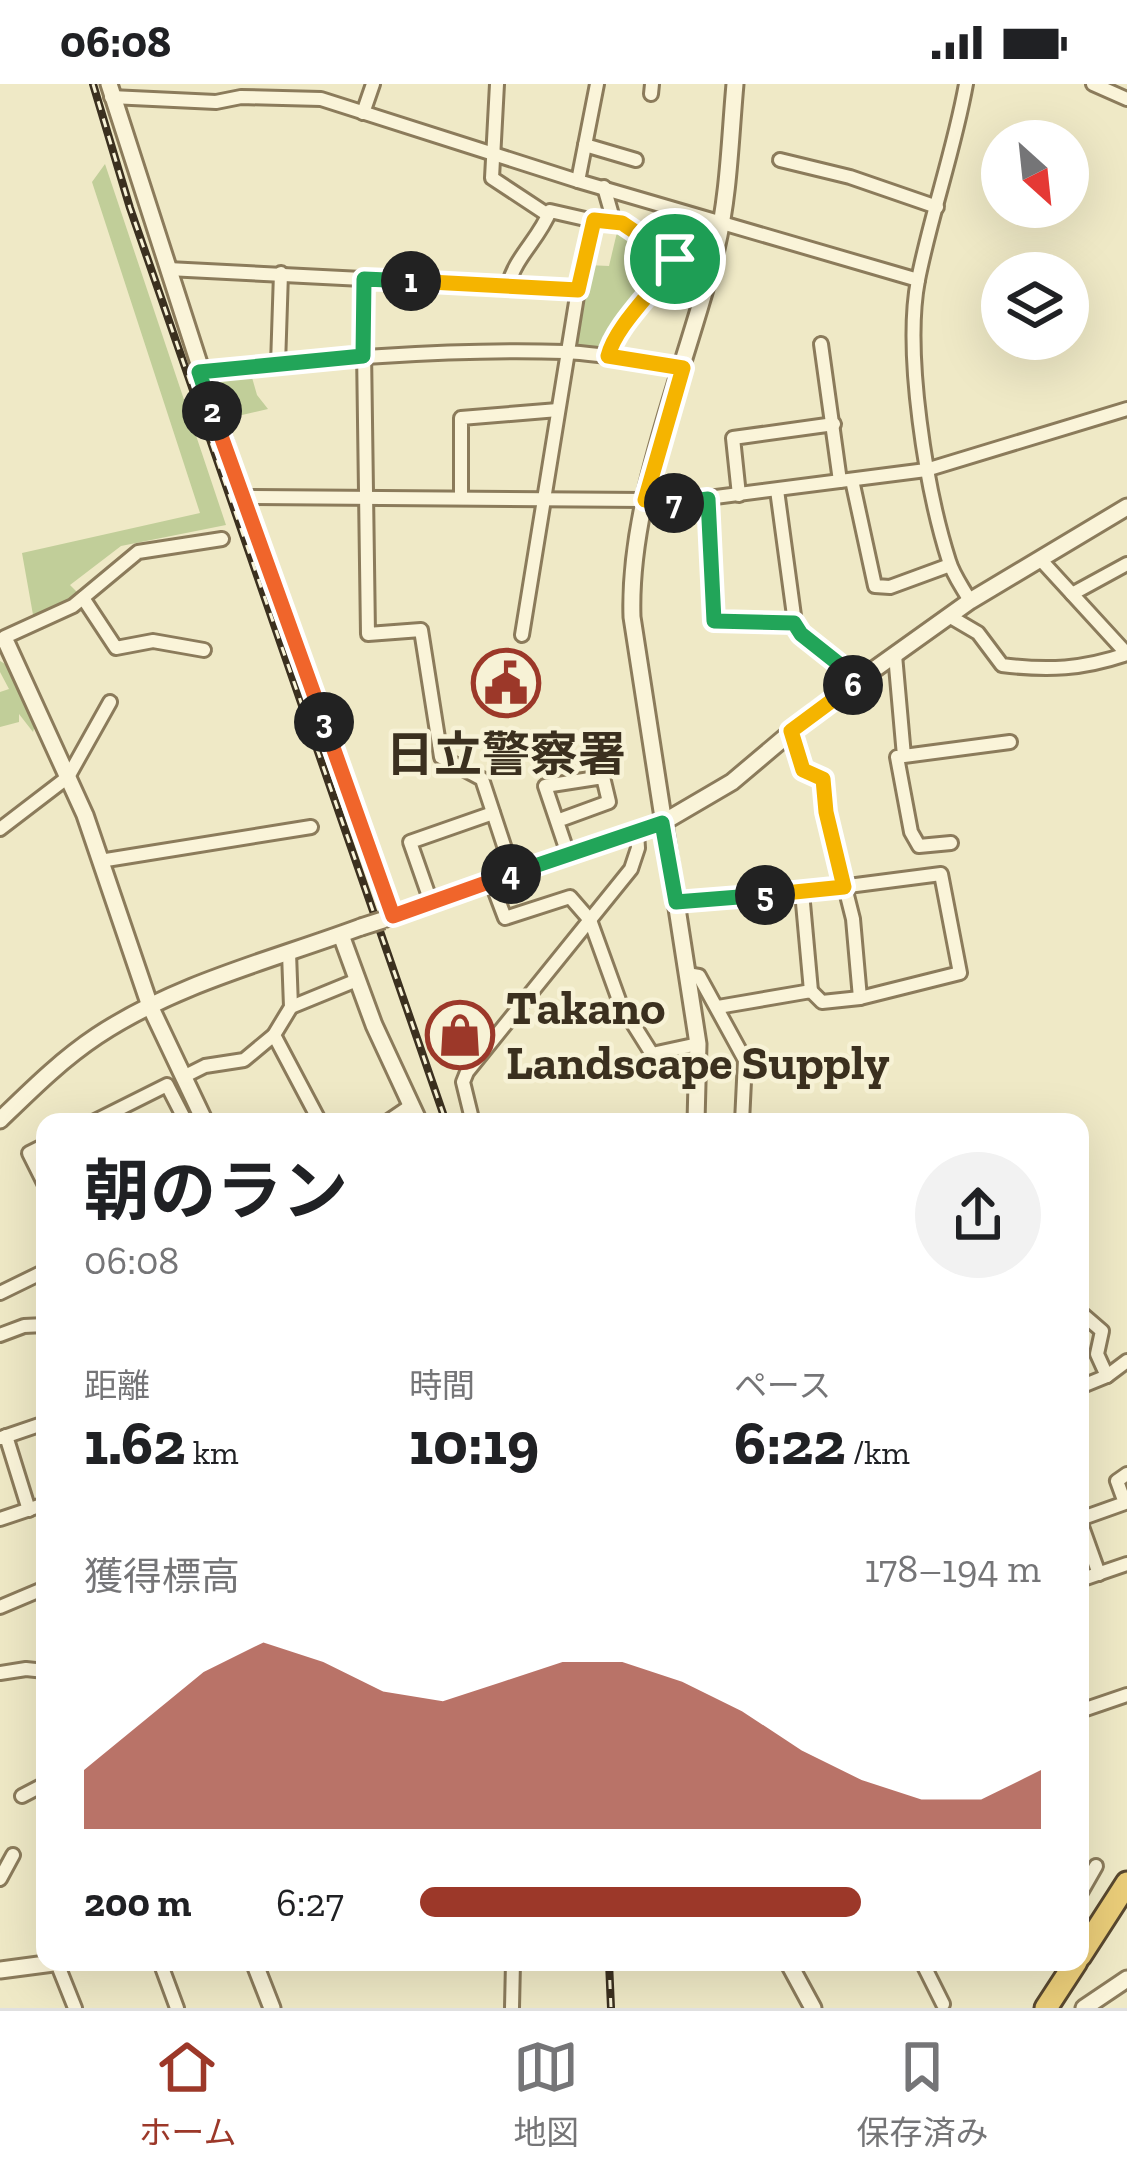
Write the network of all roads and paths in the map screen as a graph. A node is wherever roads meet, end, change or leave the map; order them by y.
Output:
1 (217, 84) edge
2 (373, 84) edge
3 (497, 84) edge
4 (597, 84) edge
5 (735, 84) edge
6 (966, 84) edge
7 (1093, 84) edge
8 (110, 91) edge
9 (1127, 99) edge
10 (216, 102) junction
11 (363, 113) junction
12 (585, 145) junction
13 (493, 154) junction
14 (636, 160) dead end
15 (780, 160) dead end
16 (578, 181) junction
17 (604, 187) junction
18 (937, 207) junction
19 (548, 215) junction
20 (594, 220) junction
21 (722, 221) junction
22 (614, 222) junction
23 (675, 259) junction
24 (168, 269) junction
25 (281, 273) junction
26 (708, 278) junction
27 (364, 279) junction
28 (918, 280) junction
29 (508, 286) junction
30 (578, 290) junction
31 (821, 344) dead end
32 (568, 352) junction
33 (363, 356) junction
34 (608, 356) junction
35 (278, 364) junction
36 (683, 368) junction
37 (199, 372) junction
38 (1127, 409) edge
39 (558, 410) junction
40 (833, 424) junction
41 (926, 470) junction
42 (846, 480) junction
43 (776, 490) junction
44 (739, 495) junction
45 (242, 497) junction
46 (365, 498) junction
47 (461, 498) junction
48 (546, 499) junction
49 (708, 499) junction
50 (645, 500) junction
51 (1127, 508) edge
52 (222, 538) dead end
53 (1040, 559) junction
54 (1127, 564) edge
55 (950, 565) junction
56 (1072, 594) junction
57 (83, 598) junction
58 (970, 601) junction
59 (949, 616) junction
60 (794, 623) junction
61 (521, 635) dead end
62 (7, 644) joint
63 (204, 650) dead end
64 (1127, 654) edge
65 (895, 655) junction
66 (859, 680) junction
67 (110, 703) dead end
68 (791, 731) junction
69 (1010, 742) dead end
70 (900, 757) junction
71 (881, 760) dead end
72 (68, 777) junction
73 (493, 813) junction
74 (557, 821) junction
75 (662, 823) junction
76 (310, 827) dead end
77 (0, 829) edge
78 (637, 832) junction
79 (951, 843) dead end
80 (568, 854) junction
81 (100, 861) junction
82 (513, 873) junction
83 (491, 881) junction
84 (844, 887) junction
85 (802, 892) junction
86 (431, 902) junction
87 (676, 902) junction
88 (388, 918) junction
89 (590, 920) junction
90 (341, 934) junction
91 (289, 953) junction
92 (687, 974) junction
93 (357, 980) junction
94 (811, 991) junction
95 (860, 998) junction
96 (150, 1006) junction
97 (291, 1007) junction
98 (718, 1007) junction
99 (274, 1035) junction
100 (698, 1044) junction
101 (183, 1077) junction
102 (412, 1105) junction
103 (111, 1113) edge
104 (181, 1113) edge
105 (201, 1113) edge
106 (315, 1113) edge
107 (400, 1113) edge
108 (415, 1113) edge
109 (471, 1113) edge
110 (696, 1113) edge
111 (742, 1113) edge
112 (0, 1120) edge
113 (36, 1275) edge
114 (0, 1293) edge
115 (1089, 1320) edge
116 (36, 1325) edge
117 (0, 1335) edge
118 (1127, 1361) edge
119 (1107, 1376) junction
120 (1089, 1383) edge
121 (36, 1426) edge
122 (3, 1437) edge
123 (1127, 1474) edge
124 (36, 1507) edge
125 (28, 1510) junction
126 (1089, 1517) edge
127 (0, 1520) edge
128 (1089, 1546) edge
129 (1127, 1564) edge
130 (1099, 1574) junction
131 (1089, 1577) edge
132 (36, 1592) edge
133 (0, 1607) edge
134 (0, 1652) edge
135 (36, 1671) edge
136 (4, 1672) edge
137 (1127, 1695) edge
138 (1089, 1708) edge
139 (36, 1789) edge
140 (22, 1796) dead end
141 (13, 1855) dead end
142 (1096, 1866) dead end
143 (1089, 1878) edge
144 (0, 1879) edge
145 (1127, 1883) edge
146 (1089, 1936) edge
147 (36, 1965) edge
148 (0, 1970) edge
149 (62, 1971) edge
150 (163, 1971) edge
151 (258, 1971) edge
152 (513, 1971) edge
153 (793, 1971) edge
154 (927, 1971) edge
155 (1067, 1971) edge
156 (1127, 1979) edge
157 (943, 2003) dead end
158 (75, 2008) edge
159 (177, 2008) edge
160 (272, 2008) edge
161 (512, 2008) edge
162 (813, 2008) edge
163 (1046, 2008) edge
164 (1084, 2008) edge

1 - 10 street
2 - 11 street
3 - 13 street
4 - 12 street
5 - 21 street
6 - 18 street
7 - 9 street
8 - 10 street
8 - 24 street
10 - 11 street
11 - 13 street
12 - 14 street
12 - 16 street
13 - 16 street
13 - 19 street
15 - 18 street
16 - 17 street
17 - 21 street
17 - 22 street
18 - 28 street
19 - 20 street
19 - 29 street
20 - 22 street
20 - 30 street
21 - 26 street
21 - 28 street
22 - 23 street
23 - 26 street
23 - 34 street
24 - 25 street
24 - 37 street
25 - 27 street
25 - 35 street
26 - 36 street
27 - 29 street
27 - 33 street
28 - 41 street
29 - 30 street
30 - 32 street
31 - 40 street
32 - 33 street
32 - 34 street
32 - 39 street
33 - 35 street
33 - 46 street
34 - 36 street
35 - 37 street
36 - 50 street
37 - 45 street
38 - 41 street
39 - 47 street
39 - 48 street
40 - 42 street
40 - 44 street
41 - 42 street
41 - 55 street
42 - 43 street
42 - 55 street
43 - 44 street
43 - 60 street
44 - 49 street
45 - 46 street
45 - 88 street
46 - 47 street
46 - 73 street
47 - 48 street
48 - 50 street
48 - 61 street
49 - 50 street
49 - 60 street
50 - 75 street
51 - 53 street
52 - 57 street
53 - 56 street
53 - 58 street
54 - 56 street
55 - 58 street
56 - 64 street
57 - 62 street
57 - 63 street
58 - 59 street
59 - 64 street
59 - 65 street
60 - 66 street
62 - 72 street
65 - 66 street
65 - 70 street
66 - 68 street
67 - 72 street
68 - 75 street
68 - 84 street
69 - 70 street
70 - 71 street
70 - 79 street
72 - 77 street
72 - 81 street
73 - 82 street
73 - 86 street
74 - 74 street
74 - 80 street
75 - 78 street
75 - 87 street
76 - 81 street
78 - 80 street
78 - 89 street
80 - 82 street
81 - 96 street
82 - 83 street
83 - 86 street
83 - 89 street
84 - 85 street
84 - 95 street
84 - 95 street
85 - 87 street
85 - 94 street
86 - 88 street
87 - 92 street
88 - 90 street, bridge
89 - 100 street
89 - 109 street
90 - 91 street
90 - 93 street
91 - 96 street
91 - 97 street
92 - 98 street
92 - 100 street
93 - 97 street
93 - 102 street
94 - 95 street
94 - 98 street
96 - 101 street
96 - 112 street
97 - 99 street
98 - 111 street
99 - 101 street
99 - 106 street
100 - 110 street
101 - 105 street
102 - 107 street
102 - 108 street
103 - 104 street
113 - 114 street
115 - 119 street
116 - 117 street
118 - 119 street
119 - 120 street
121 - 122 street
122 - 125 street
123 - 126 street
124 - 125 street
125 - 127 street
128 - 130 street
129 - 130 street
130 - 131 street
132 - 133 street
134 - 136 street
135 - 136 street
137 - 138 street
139 - 140 street
141 - 144 street
142 - 143 street
145 - 146 highway
147 - 148 street
149 - 158 street
150 - 159 street
151 - 160 street
152 - 161 street
153 - 162 street
154 - 157 street
155 - 163 highway
156 - 164 street

